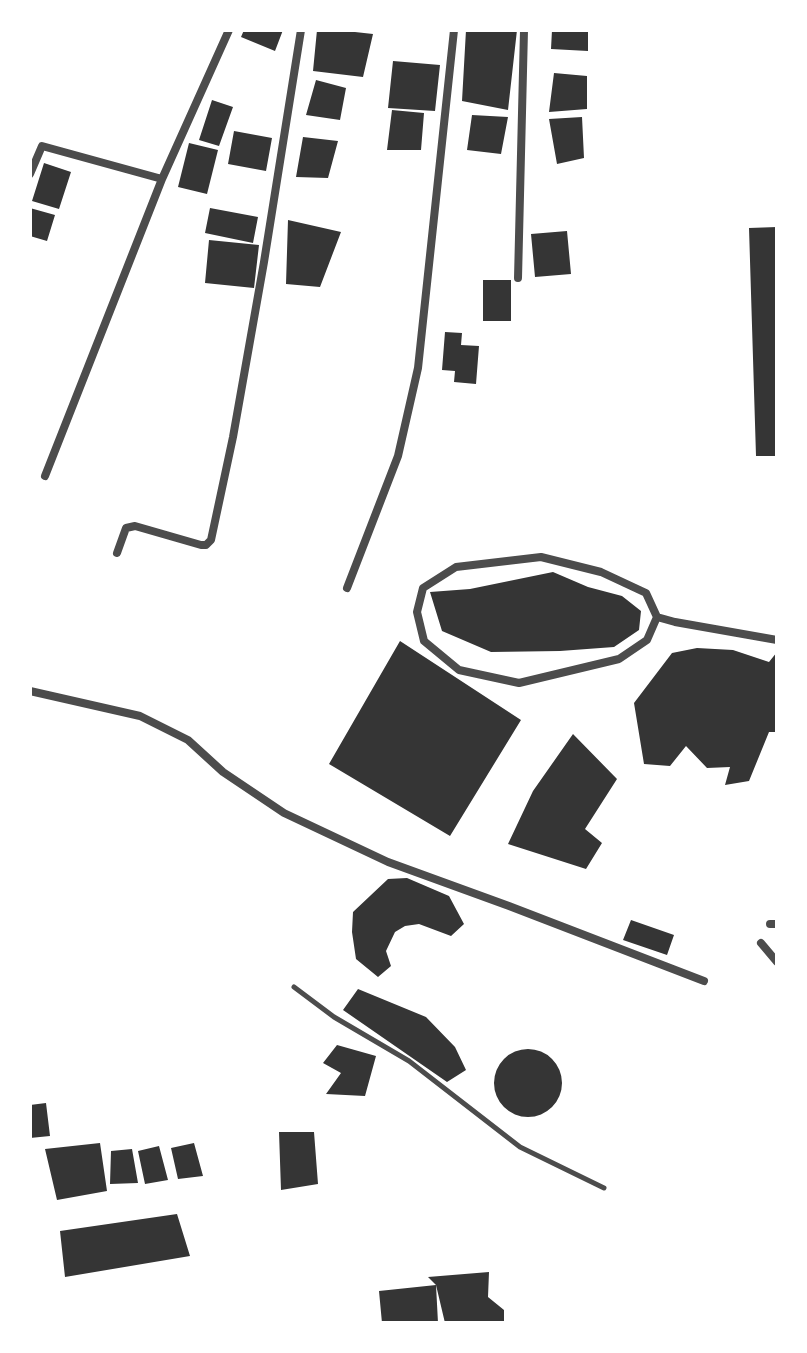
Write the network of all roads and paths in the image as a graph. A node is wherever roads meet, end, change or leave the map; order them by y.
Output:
1 (229, 30) edge
2 (301, 30) edge
3 (454, 30) edge
4 (524, 30) edge
5 (30, 174) edge
6 (162, 179) junction
7 (518, 278) dead end
8 (45, 476) dead end
9 (117, 553) dead end
10 (347, 588) dead end
11 (657, 617) junction
12 (777, 640) edge
13 (30, 691) edge
14 (761, 943) dead end
15 (777, 962) edge
16 (704, 981) dead end
17 (294, 987) dead end
18 (604, 1188) dead end

1 - 6 street
2 - 9 street
3 - 10 street
4 - 7 street
5 - 6 street
6 - 8 street
11 - 11 street
11 - 12 street
13 - 16 street
14 - 15 street
17 - 18 lane

